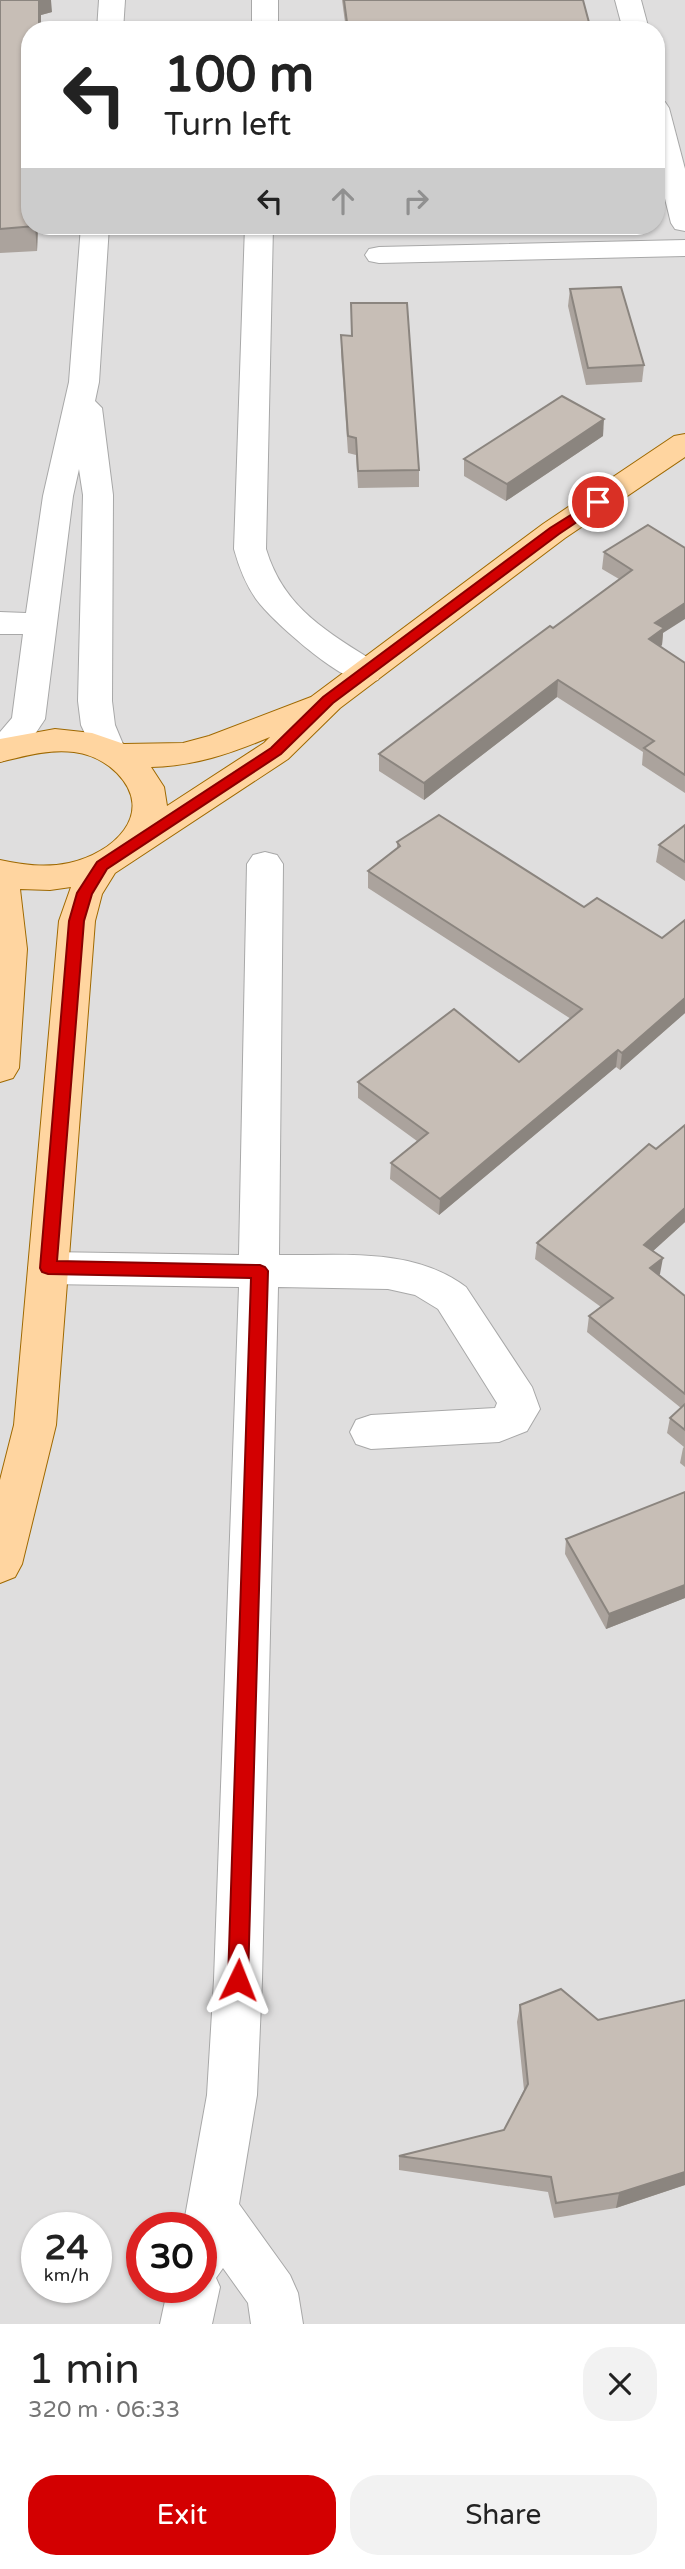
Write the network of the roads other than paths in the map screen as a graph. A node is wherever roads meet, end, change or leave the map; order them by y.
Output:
1 (112, 0) edge
2 (265, 0) edge
3 (628, 0) edge
4 (111, 21) edge
5 (265, 21) edge
6 (634, 21) edge
7 (665, 110) edge
8 (685, 110) edge
9 (665, 142) edge
10 (685, 223) edge
11 (94, 235) edge
12 (259, 235) edge
13 (685, 248) edge
14 (379, 255) dead end
15 (83, 382) junction
16 (685, 443) edge
17 (0, 623) edge
18 (41, 624) junction
19 (366, 672) junction
20 (328, 700) junction
21 (0, 751) edge
22 (113, 753) junction
23 (115, 857) junction
24 (265, 864) dead end
25 (0, 872) edge
26 (0, 880) edge
27 (0, 1068) edge
28 (48, 1268) junction
29 (260, 1271) junction
30 (371, 1432) dead end
31 (0, 1564) edge
32 (213, 2210) joint
33 (191, 2303) edge
34 (186, 2324) edge
35 (277, 2324) edge

1 - 4 street
2 - 5 street
3 - 6 street
7 - 8 street
9 - 10 street
11 - 15 street
12 - 19 street
13 - 14 street
15 - 18 street
15 - 22 street
16 - 19 main road
17 - 18 street
18 - 21 street
19 - 20 main road
20 - 22 main road
20 - 23 main road
21 - 22 main road
22 - 23 main road
23 - 25 main road
23 - 28 main road
24 - 29 street
26 - 27 main road
28 - 29 street
28 - 31 main road
29 - 30 street
29 - 32 street
32 - 35 street
33 - 34 street

